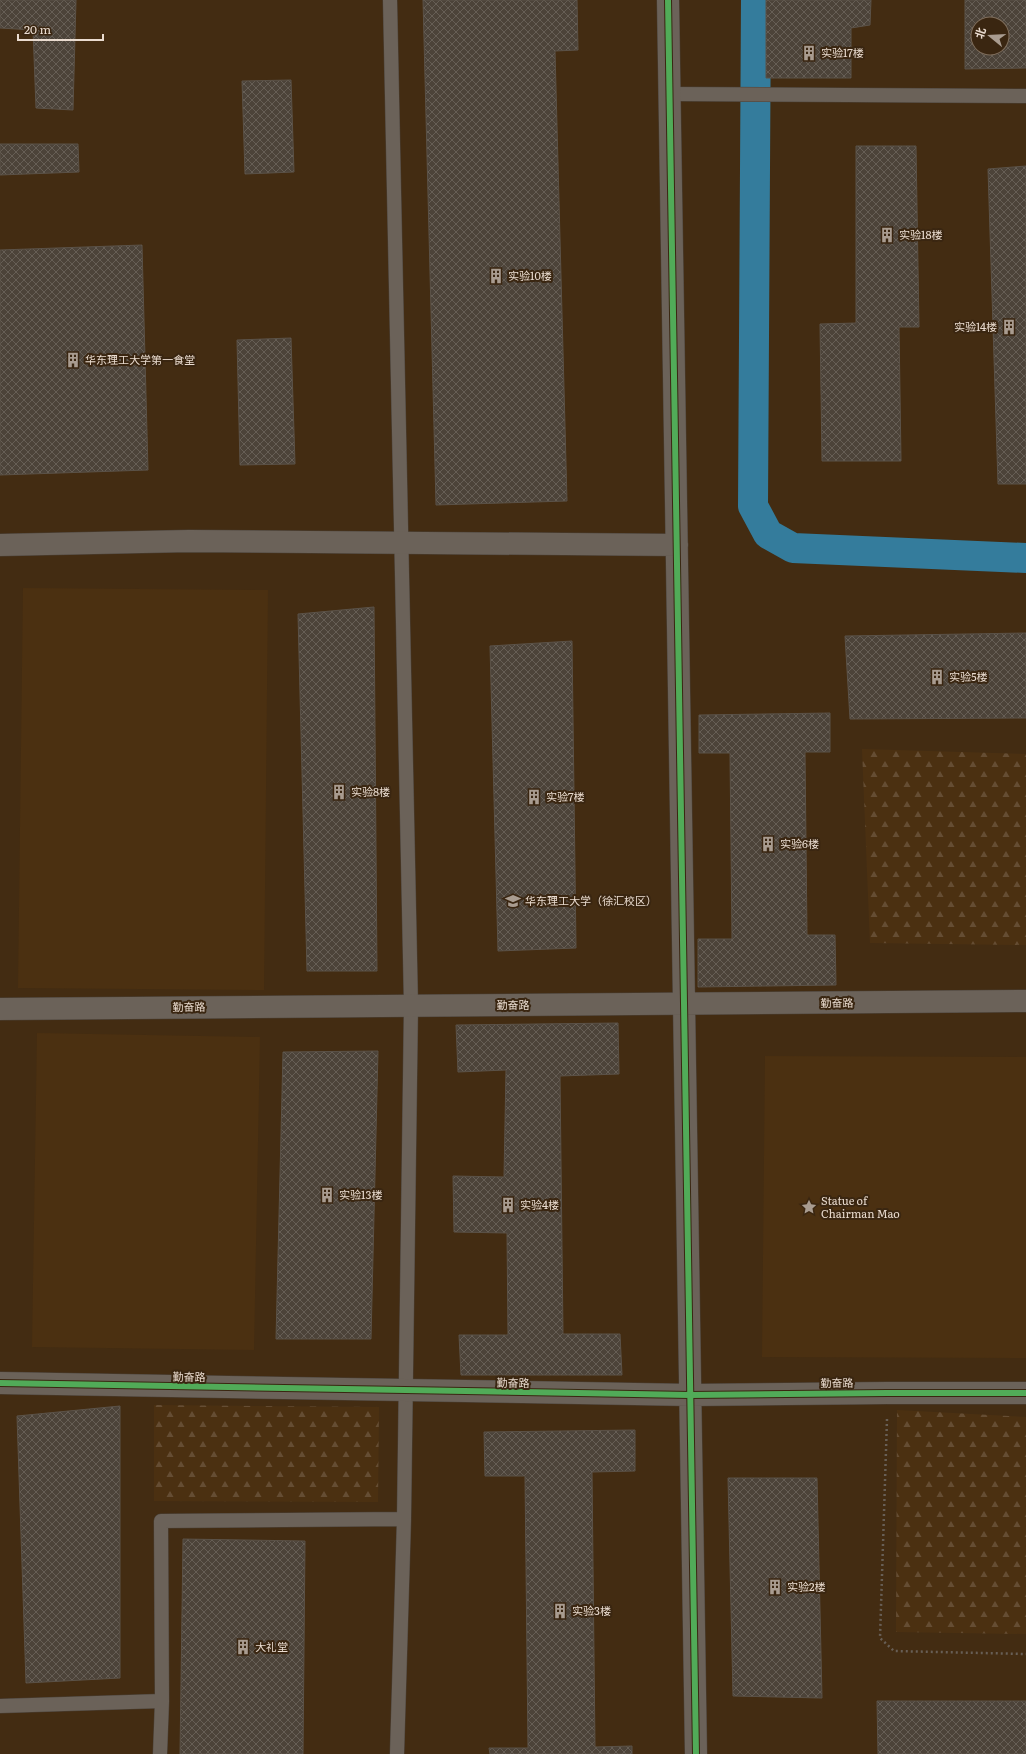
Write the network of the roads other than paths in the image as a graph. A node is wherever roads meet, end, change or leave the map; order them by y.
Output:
1 (390, 0) edge
2 (668, 0) edge
3 (670, 94) junction
4 (1026, 96) edge
5 (401, 543) junction
6 (677, 545) junction
7 (0, 546) edge
8 (1026, 1001) edge
9 (684, 1004) junction
10 (410, 1005) junction
11 (0, 1009) edge
12 (0, 1383) edge
13 (405, 1391) junction
14 (1026, 1393) edge
15 (690, 1395) junction
16 (404, 1519) junction
17 (162, 1701) junction
18 (0, 1706) edge
19 (160, 1754) edge
20 (397, 1754) edge
21 (696, 1754) edge

1 - 5 lane
2 - 3 street
3 - 4 lane
3 - 6 street
5 - 6 street
5 - 7 street
5 - 10 lane
6 - 9 street
8 - 9 street, 勤奋路
9 - 10 street, 勤奋路
9 - 15 street
10 - 11 street, 勤奋路
10 - 13 lane
12 - 13 street, 勤奋路
13 - 15 street, 勤奋路
13 - 16 lane
14 - 15 street, 勤奋路
15 - 21 street
16 - 17 lane
16 - 20 lane
17 - 18 lane
17 - 19 lane

